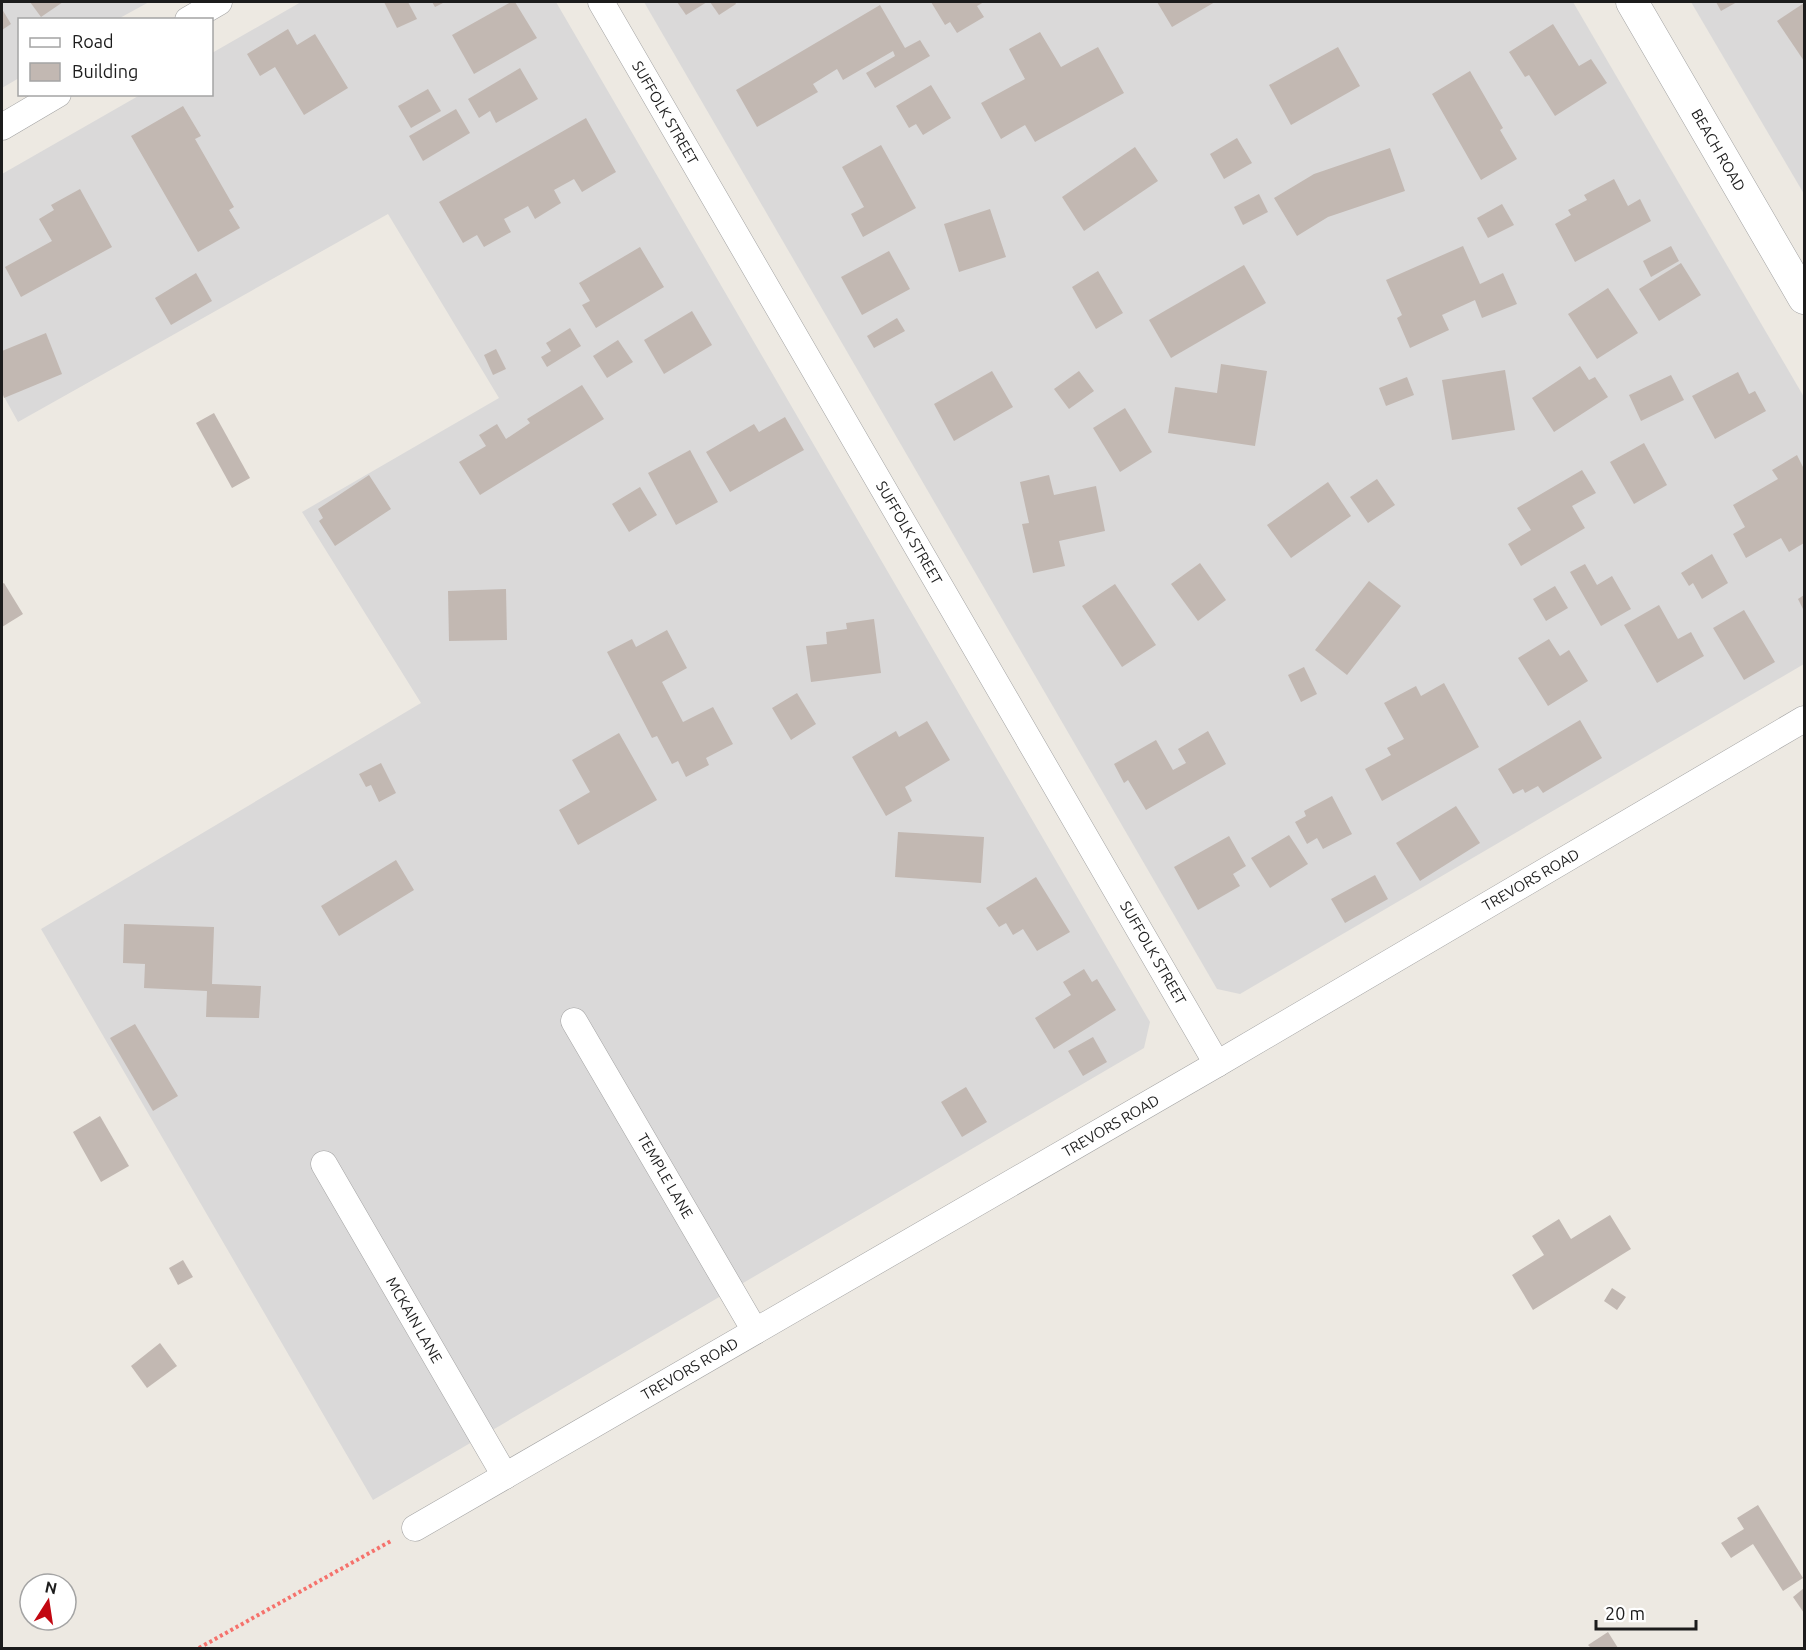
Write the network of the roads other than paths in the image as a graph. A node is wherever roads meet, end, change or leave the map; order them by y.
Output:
1 (219, 2) edge
2 (601, 2) edge
3 (1632, 2) edge
4 (191, 18) edge
5 (55, 96) edge
6 (2, 127) edge
7 (1804, 297) edge
8 (1804, 719) edge
9 (574, 1021) dead end
10 (1218, 1065) junction
11 (324, 1164) dead end
12 (755, 1331) junction
13 (505, 1476) junction
14 (415, 1528) road end

1 - 4 street
2 - 10 street, SUFFOLK STREET
3 - 7 street, BEACH ROAD
5 - 6 street
8 - 10 street, TREVORS ROAD
9 - 12 street, TEMPLE LANE
10 - 12 street, TREVORS ROAD
11 - 13 street, MCKAIN LANE
12 - 13 street, TREVORS ROAD
13 - 14 street, TREVORS ROAD

